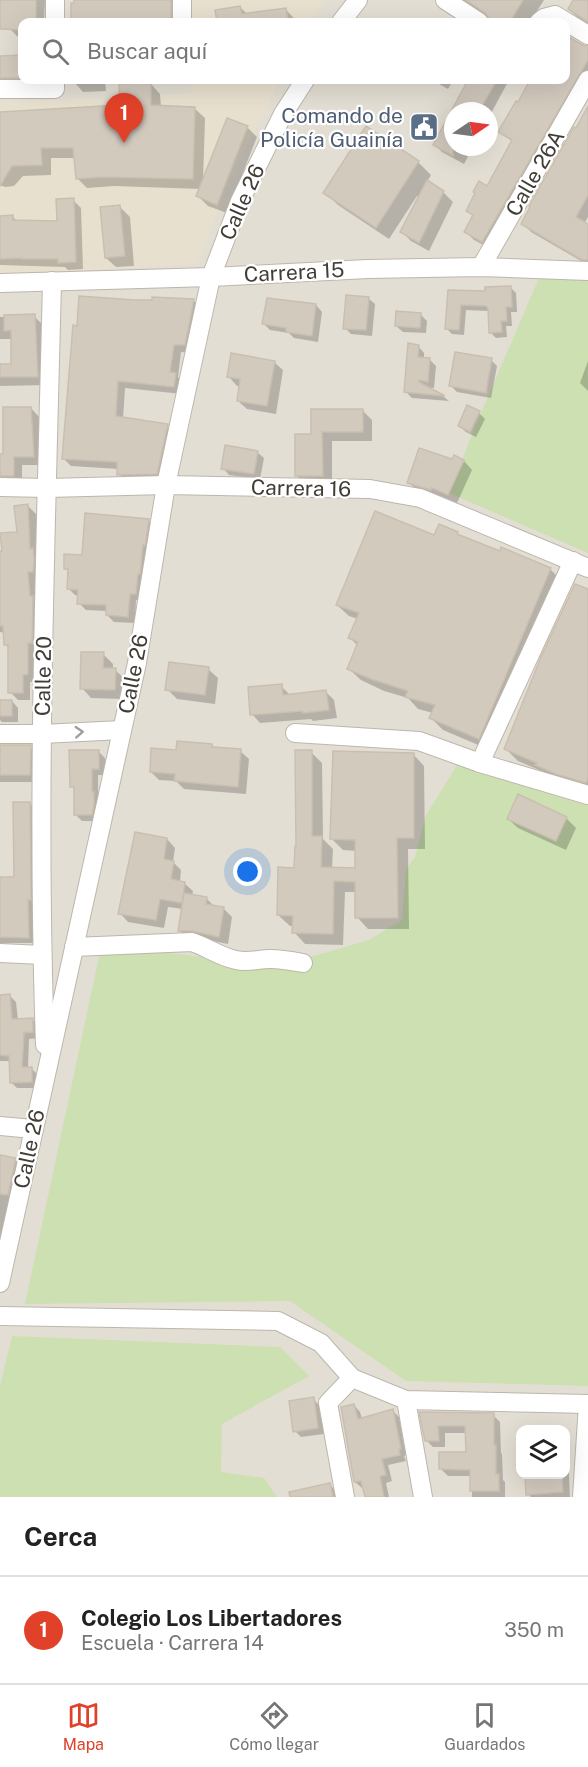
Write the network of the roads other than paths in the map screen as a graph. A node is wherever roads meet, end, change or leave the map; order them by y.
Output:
1 (55, 0) edge
2 (182, 0) edge
3 (358, 0) edge
4 (445, 0) edge
5 (55, 18) edge
6 (182, 18) edge
7 (344, 18) edge
8 (473, 18) edge
9 (544, 18) edge
10 (560, 18) edge
11 (570, 24) edge
12 (588, 35) edge
13 (588, 80) edge
14 (55, 84) edge
15 (303, 84) edge
16 (0, 89) edge
17 (481, 267) junction
18 (588, 271) edge
19 (211, 277) junction
20 (52, 281) junction
21 (0, 283) edge
22 (166, 485) junction
23 (0, 487) edge
24 (47, 488) junction
25 (580, 564) edge
26 (122, 730) junction
27 (295, 733) dead end
28 (0, 734) edge
29 (42, 734) junction
30 (480, 763) junction
31 (588, 795) edge
32 (74, 947) junction
33 (0, 954) edge
34 (42, 955) junction
35 (303, 963) dead end
36 (46, 1071) junction
37 (0, 1126) edge
38 (33, 1128) junction
39 (0, 1283) edge
40 (0, 1316) edge
41 (352, 1378) junction
42 (406, 1400) junction
43 (588, 1404) edge
44 (345, 1497) edge
45 (423, 1497) edge
46 (582, 1497) edge

1 - 5 street
2 - 6 street
3 - 7 street
4 - 8 street
9 - 10 street
11 - 12 street
13 - 17 street, Calle 26A
14 - 16 street
15 - 19 street, Calle 26
17 - 18 street, Carrera 15
17 - 19 street, Carrera 15
19 - 20 street, Carrera 15
19 - 22 street, Calle 26
20 - 21 street, Carrera 15
20 - 24 street, Calle 20
22 - 24 street, Carrera 16
22 - 25 street, Carrera 16
22 - 26 street, Calle 26
23 - 24 street, Carrera 16
24 - 29 street, Calle 20
25 - 30 street
29 -> 26 street
26 - 32 street, Calle 26
27 - 30 street
28 - 29 street
29 - 34 street, Calle 20
30 - 31 street
32 - 35 street
32 - 36 street, Calle 26
33 - 34 street
34 - 36 street, Calle 20
36 - 38 street, Calle 26
37 - 38 street
38 - 39 street, Calle 26
40 - 41 street
41 - 42 street
41 - 44 street
42 - 43 street
42 - 45 street
43 - 46 street

